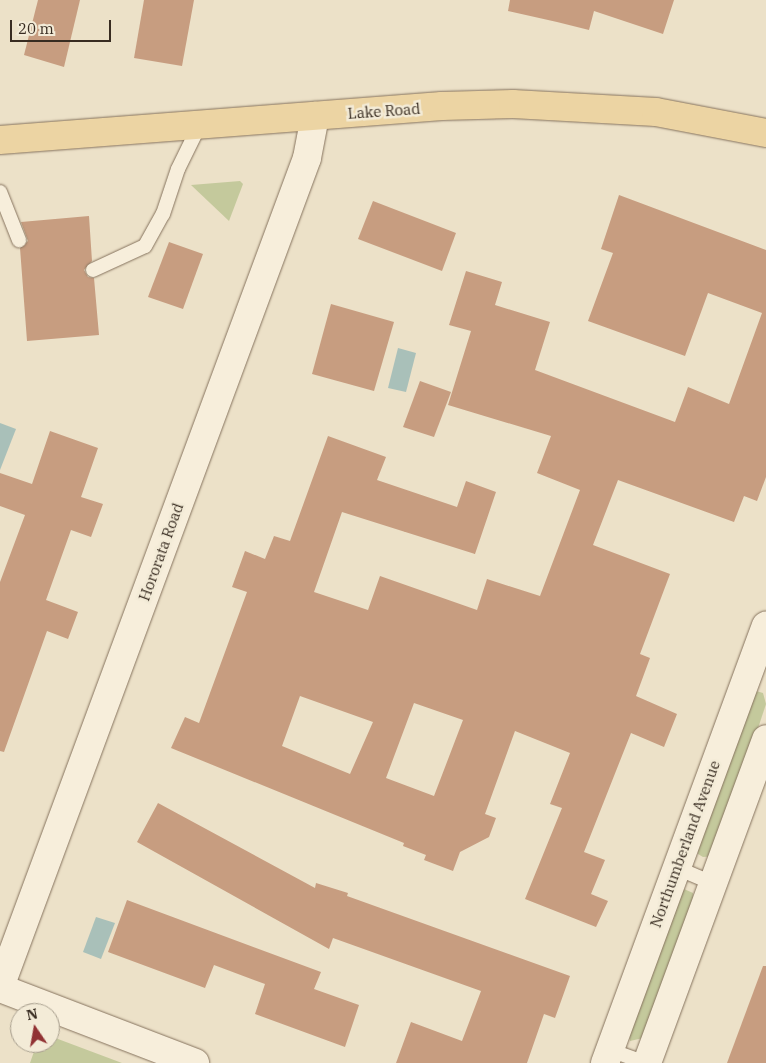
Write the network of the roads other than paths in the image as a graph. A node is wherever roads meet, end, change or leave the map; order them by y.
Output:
1 (766, 113) edge
2 (315, 116) junction
3 (718, 122) junction
4 (200, 124) junction
5 (766, 133) edge
6 (0, 140) edge
7 (0, 192) edge
8 (19, 240) dead end
9 (93, 270) dead end
10 (766, 626) edge
11 (758, 672) edge
12 (766, 739) edge
13 (677, 868) junction
14 (713, 883) junction
15 (0, 988) edge
16 (607, 1056) edge
17 (195, 1063) edge
18 (646, 1063) edge

1 - 3 main road
2 - 3 main road, Lake Road
2 - 4 main road, Lake Road
2 - 15 street, Hororata Road
3 - 5 main road, Lake Road
4 - 6 main road, Lake Road
4 - 9 lane
7 - 8 lane
10 - 11 street, Northumberland Avenue
11 - 13 street, Northumberland Avenue
12 - 14 street
13 - 14 lane
13 - 16 street, Northumberland Avenue
14 - 18 street
15 - 17 street
16 - 18 lane

